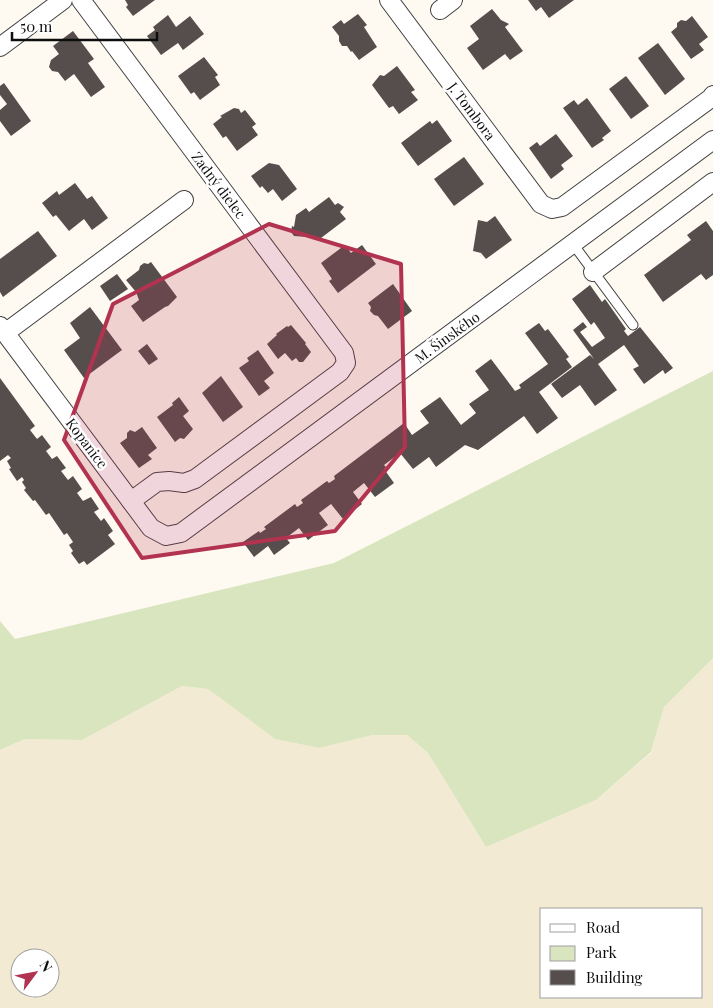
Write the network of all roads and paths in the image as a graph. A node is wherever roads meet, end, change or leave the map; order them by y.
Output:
1 (63, 0) edge
2 (81, 0) edge
3 (389, 0) edge
4 (0, 47) edge
5 (713, 95) edge
6 (713, 140) edge
7 (713, 182) edge
8 (184, 200) dead end
9 (573, 244) junction
10 (593, 272) junction
11 (633, 325) dead end
12 (2, 329) edge
13 (131, 501) junction
14 (181, 533) joint

1 - 4 street
2 - 13 street, Zadný dielec
3 - 5 street, J. Tombora
6 - 9 street, M. Šinského
7 - 10 street
8 - 12 street, Kopanice
9 - 10 lane
9 - 14 street, M. Šinského
10 - 11 lane
12 - 13 street, Kopanice
13 - 14 street, Kopanice

